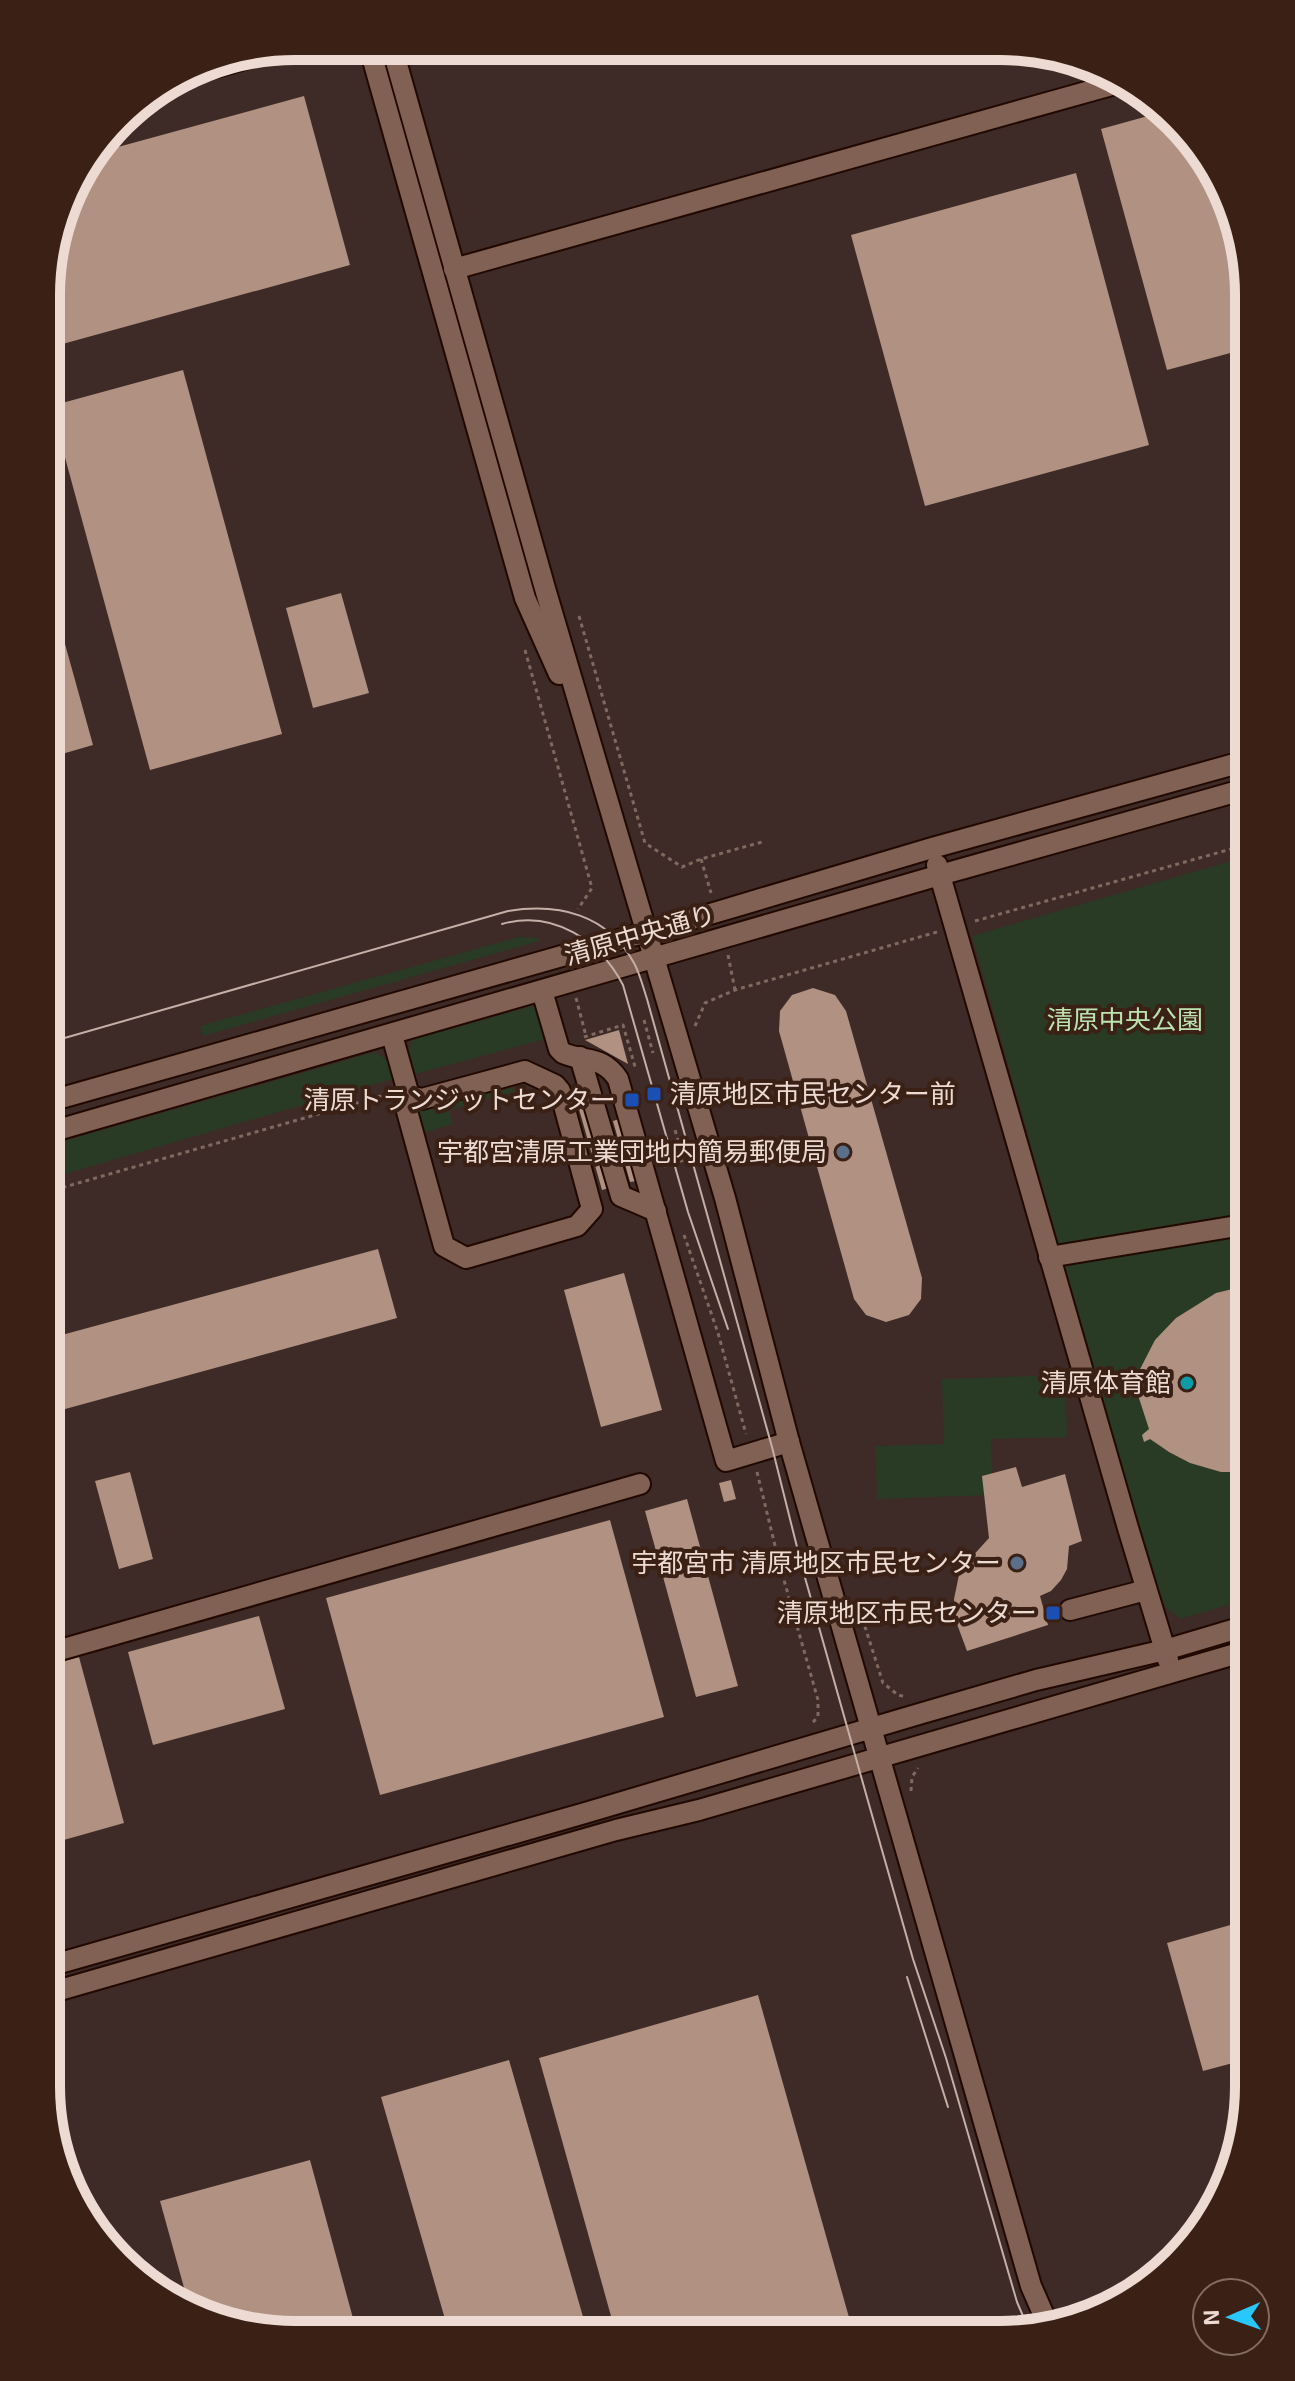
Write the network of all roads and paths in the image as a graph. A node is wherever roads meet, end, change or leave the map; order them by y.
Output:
1 (373, 61) edge
2 (396, 61) edge
3 (1108, 86) edge
4 (454, 269) junction
5 (579, 616) dead end
6 (525, 649) dead end
7 (593, 751) junction
8 (1235, 764) edge
9 (1235, 792) edge
10 (762, 842) dead end
11 (932, 848) junction
12 (1235, 848) edge
13 (701, 859) junction
14 (940, 875) junction
15 (712, 897) dead end
16 (578, 909) dead end
17 (955, 927) junction
18 (646, 932) junction
19 (727, 953) dead end
20 (654, 958) junction
21 (735, 990) junction
22 (542, 991) junction
23 (575, 995) dead end
24 (644, 1020) dead end
25 (623, 1025) dead end
26 (695, 1025) dead end
27 (392, 1035) junction
28 (586, 1036) junction
29 (558, 1044) junction
30 (653, 1053) dead end
31 (580, 1057) junction
32 (408, 1092) junction
33 (60, 1098) edge
34 (60, 1129) edge
35 (675, 1130) dead end
36 (664, 1166) dead end
37 (60, 1188) edge
38 (656, 1211) junction
39 (1234, 1226) edge
40 (1049, 1257) junction
41 (789, 1442) junction
42 (640, 1484) dead end
43 (1146, 1590) junction
44 (857, 1603) dead end
45 (1070, 1610) dead end
46 (1234, 1629) edge
47 (60, 1650) edge
48 (1165, 1650) junction
49 (1234, 1654) edge
50 (1171, 1672) junction
51 (907, 1697) dead end
52 (871, 1727) junction
53 (880, 1757) junction
54 (60, 1963) edge
55 (60, 1990) edge
56 (1044, 2316) edge

1 - 7 street
2 - 4 street
3 - 4 street
4 - 7 street
5 - 13 path
6 - 16 path
7 - 18 street
8 - 11 street, 清原中央通り
9 - 14 street, 清原中央通り
10 - 13 path
11 - 14 street
11 - 18 street, 清原中央通り
12 - 17 path
13 - 15 path
14 - 17 street
14 - 20 street, 清原中央通り
17 - 21 path
17 - 40 street
18 - 20 street
18 - 33 street, 清原中央通り
19 - 21 path
20 - 22 street, 清原中央通り
20 - 41 street
21 - 26 path
22 - 27 street, 清原中央通り
22 - 29 street
23 - 28 path
24 - 30 path
25 - 28 path
27 - 32 street
27 - 34 street, 清原中央通り
28 - 29 path
29 - 31 street
31 - 38 street
31 - 38 street
32 - 32 street
32 - 37 path
35 - 36 path
38 - 41 street
39 - 40 street
40 - 43 street
41 - 52 street
42 - 47 street
43 - 45 street
43 - 48 street
44 - 51 path
46 - 48 street
48 - 50 street
48 - 52 street
49 - 50 street
50 - 53 street
52 - 53 street
52 - 54 street
53 - 55 street
53 - 56 street

